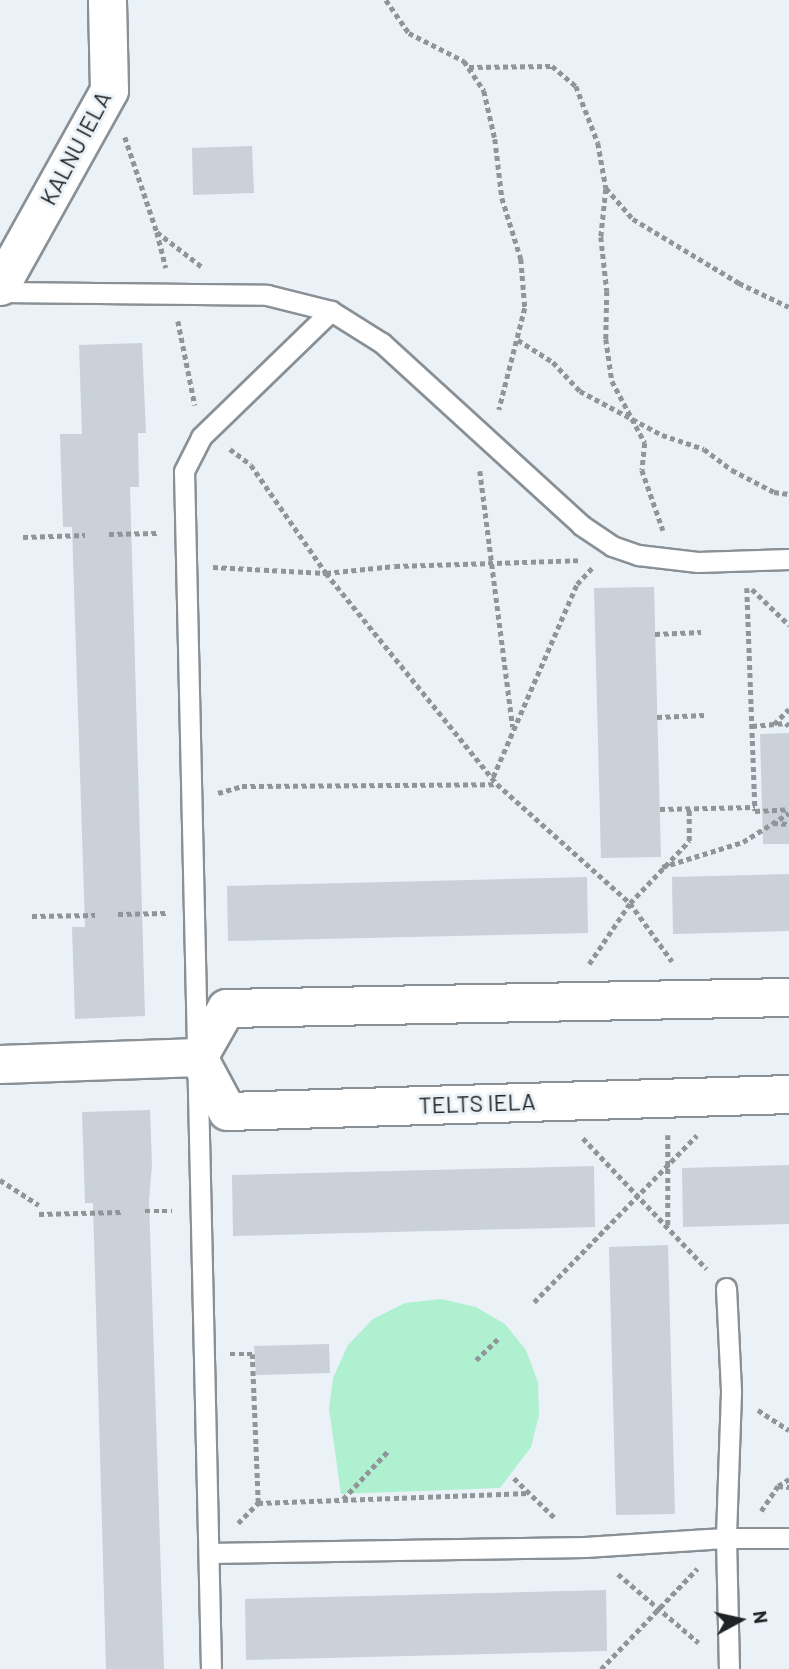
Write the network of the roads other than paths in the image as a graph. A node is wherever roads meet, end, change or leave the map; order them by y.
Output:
1 (101, 9) edge
2 (0, 286) edge
3 (0, 292) edge
4 (331, 311) junction
5 (789, 559) edge
6 (789, 997) edge
7 (198, 1057) junction
8 (0, 1064) edge
9 (789, 1094) edge
10 (726, 1289) road end
11 (726, 1538) junction
12 (789, 1538) edge
13 (209, 1553) junction
14 (211, 1669) edge
15 (729, 1669) edge

1 - 2 street, KALNU IELA
3 - 4 lane
4 - 5 lane
4 - 7 lane
6 - 7 street
7 - 8 street
7 - 9 street, TELTS IELA
7 - 13 lane
10 - 11 lane
11 - 12 lane
11 - 13 lane
11 - 15 lane
13 - 14 lane

